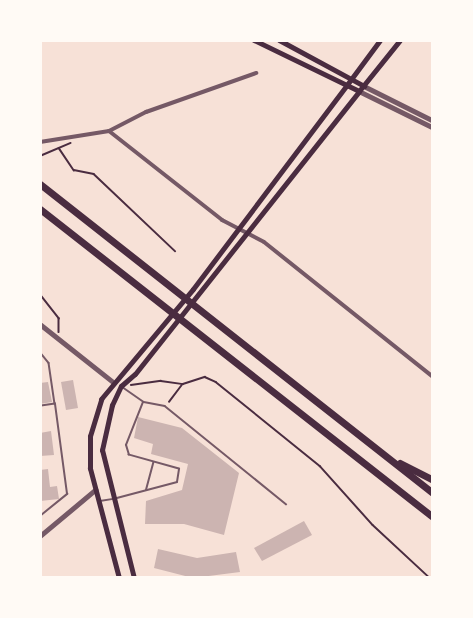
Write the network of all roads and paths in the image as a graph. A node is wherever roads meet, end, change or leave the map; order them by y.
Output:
1 (254, 40) edge
2 (279, 40) edge
3 (380, 40) edge
4 (400, 40) edge
5 (256, 73) dead end
6 (352, 78) junction
7 (346, 86) junction
8 (362, 89) junction
9 (432, 120) edge
10 (432, 127) edge
11 (109, 131) junction
12 (90, 134) junction
13 (40, 142) edge
14 (59, 148) junction
15 (40, 156) edge
16 (40, 184) edge
17 (40, 209) edge
18 (238, 229) junction
19 (246, 233) junction
20 (175, 251) dead end
21 (40, 294) edge
22 (40, 324) edge
23 (59, 339) junction
24 (40, 352) edge
25 (432, 376) edge
26 (112, 381) junction
27 (183, 384) junction
28 (121, 386) junction
29 (143, 402) junction
30 (55, 404) junction
31 (40, 406) edge
32 (165, 406) junction
33 (388, 458) junction
34 (153, 462) junction
35 (432, 479) edge
36 (95, 490) junction
37 (146, 491) junction
38 (432, 493) edge
39 (113, 499) junction
40 (99, 502) junction
41 (286, 504) dead end
42 (40, 516) edge
43 (432, 516) edge
44 (40, 536) edge
45 (119, 578) edge
46 (134, 578) edge
47 (430, 578) edge

1 - 7 main road
2 - 6 main road
3 - 6 main road
4 - 8 main road
5 - 11 street
6 - 7 main road
6 - 8 main road
7 - 8 main road
7 - 18 main road
8 - 9 street
8 - 10 street
8 - 19 main road
11 - 12 street
11 - 18 street
12 - 13 street
12 - 14 path
14 - 15 path
14 - 20 path
16 - 33 highway
17 - 43 highway
18 - 19 street
18 - 26 main road
19 - 25 street
19 - 28 main road
21 - 23 path
22 - 23 street
23 - 26 street
24 - 30 lane
26 - 28 lane
26 - 36 main road
27 - 28 path
27 - 32 path
27 - 47 path
28 - 29 lane
28 - 39 main road
29 - 32 lane
29 - 34 lane
30 - 31 lane
30 - 42 lane
32 - 41 lane
33 - 35 highway
33 - 38 highway
34 - 37 lane
34 - 37 lane
36 - 40 main road
36 - 44 street
37 - 39 lane
39 - 40 lane
39 - 46 main road
40 - 45 main road

